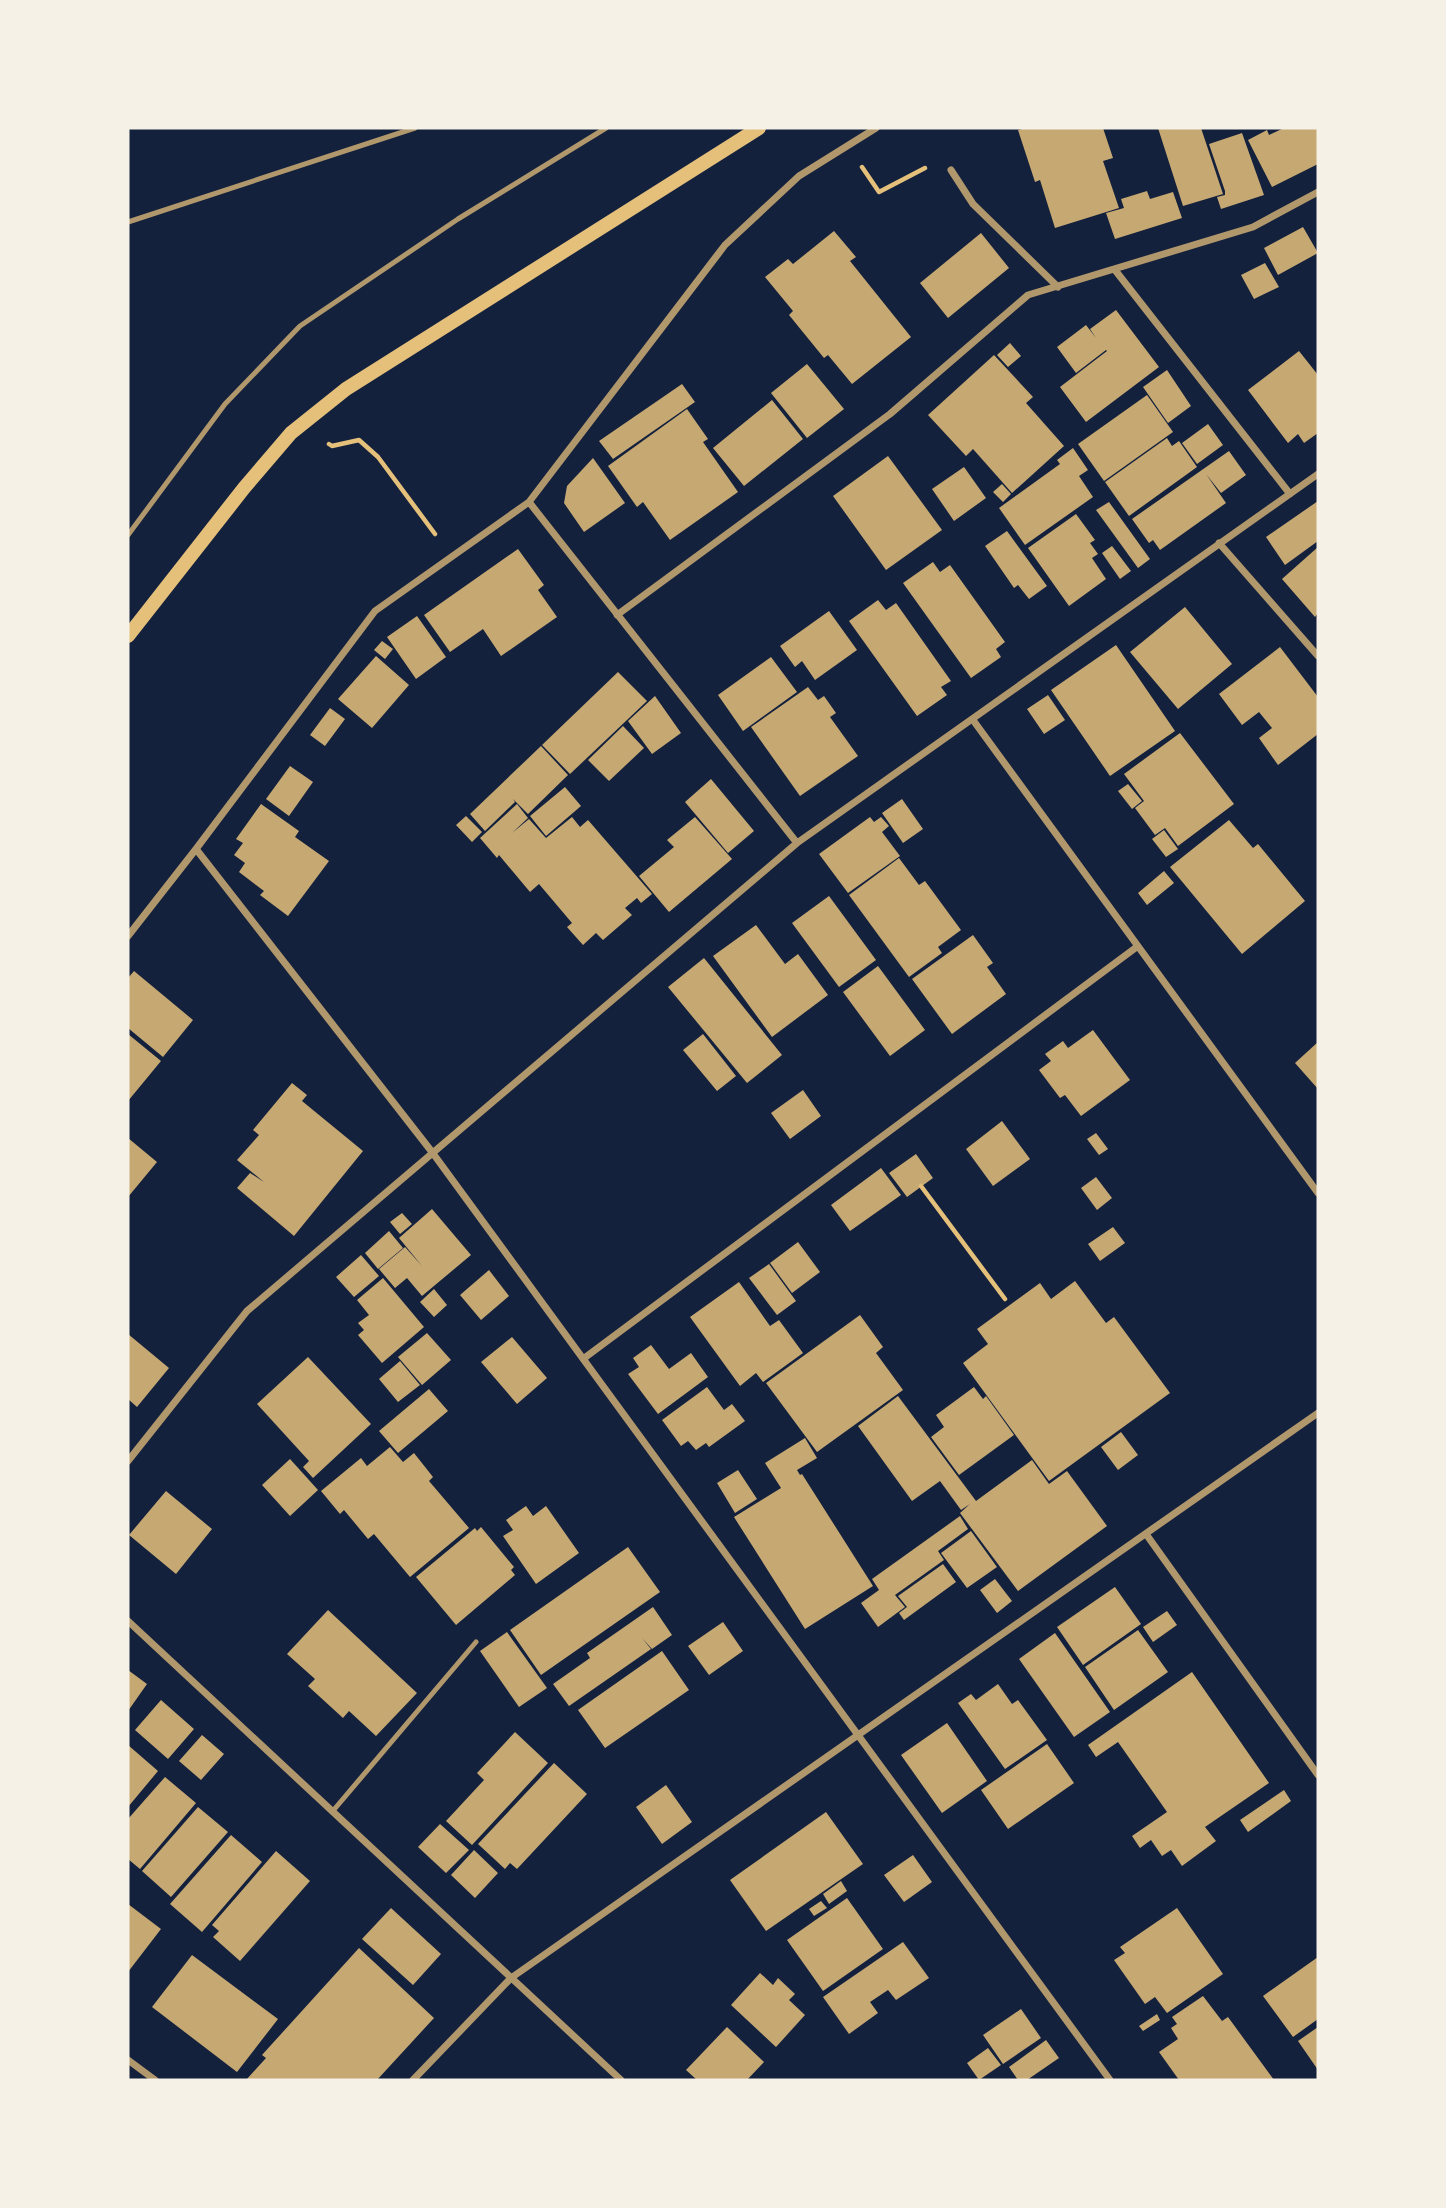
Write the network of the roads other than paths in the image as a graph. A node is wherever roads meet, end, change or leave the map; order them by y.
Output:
1 (415, 128) edge
2 (606, 128) edge
3 (759, 128) edge
4 (876, 128) edge
5 (951, 170) road end
6 (1318, 192) edge
7 (128, 222) edge
8 (1115, 270) junction
9 (1058, 287) junction
10 (1318, 474) edge
11 (1290, 494) junction
12 (529, 502) junction
13 (128, 536) edge
14 (1219, 543) junction
15 (618, 615) junction
16 (128, 636) edge
17 (1318, 656) edge
18 (973, 720) junction
19 (797, 843) junction
20 (196, 849) junction
21 (128, 936) edge
22 (1138, 946) junction
23 (432, 1153) junction
24 (1318, 1193) edge
25 (583, 1359) junction
26 (1318, 1413) edge
27 (128, 1461) edge
28 (1146, 1534) junction
29 (128, 1621) edge
30 (476, 1642) dead end
31 (858, 1735) junction
32 (1318, 1774) edge
33 (332, 1812) junction
34 (511, 1978) junction
35 (128, 2060) edge
36 (155, 2080) edge
37 (413, 2080) edge
38 (621, 2080) edge
39 (1111, 2080) edge

1 - 7 lane
2 - 13 lane
3 - 16 main road
4 - 12 street
5 - 9 street
6 - 8 street
8 - 9 street
8 - 11 street
9 - 15 street
10 - 11 street
11 - 14 street
12 - 15 street
12 - 20 street
14 - 17 street
14 - 18 street
15 - 19 street
18 - 19 street
18 - 22 street
19 - 23 street
20 - 21 street
20 - 23 street
22 - 24 street
22 - 25 street
23 - 25 street
23 - 27 street
25 - 31 street
26 - 28 street
28 - 31 street
28 - 32 street
29 - 33 street
30 - 33 lane
31 - 34 street
31 - 39 street
33 - 34 street
34 - 37 street
34 - 38 street
35 - 36 street

